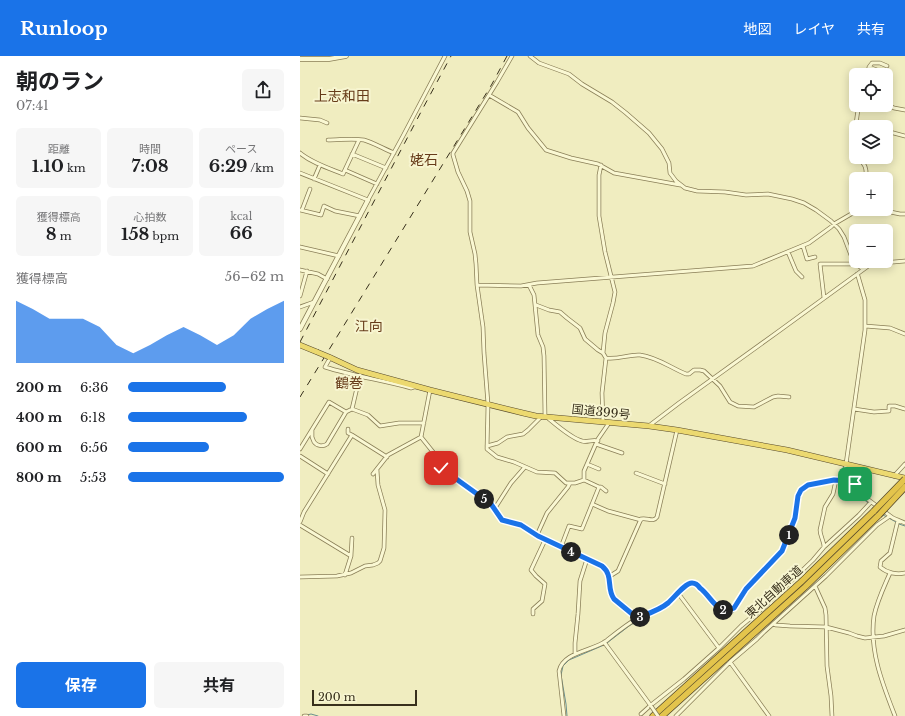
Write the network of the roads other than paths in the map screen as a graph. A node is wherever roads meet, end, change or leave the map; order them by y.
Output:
1 (346, 56) edge
2 (445, 56) edge
3 (512, 56) edge
4 (530, 56) edge
5 (300, 59) edge
6 (887, 66) dead end
7 (869, 67) edge
8 (489, 95) junction
9 (893, 108) edge
10 (905, 110) edge
11 (300, 118) edge
12 (327, 123) dead end
13 (893, 133) edge
14 (905, 136) edge
15 (328, 140) dead end
16 (359, 140) junction
17 (300, 153) edge
18 (394, 153) junction
19 (352, 154) junction
20 (320, 165) junction
21 (601, 165) junction
22 (386, 168) junction
23 (345, 170) junction
24 (300, 173) edge
25 (314, 179) junction
26 (377, 184) junction
27 (681, 185) junction
28 (310, 189) dead end
29 (368, 200) junction
30 (301, 210) edge
31 (893, 213) edge
32 (905, 214) edge
33 (849, 215) edge
34 (360, 216) junction
35 (834, 224) junction
36 (803, 246) junction
37 (300, 247) edge
38 (849, 250) edge
39 (788, 252) junction
40 (339, 256) junction
41 (815, 257) dead end
42 (905, 261) edge
43 (849, 264) edge
44 (863, 269) joint
45 (300, 270) edge
46 (307, 271) junction
47 (857, 274) junction
48 (610, 277) junction
49 (802, 277) dead end
50 (327, 279) junction
51 (477, 285) junction
52 (529, 285) junction
53 (301, 288) edge
54 (300, 296) edge
55 (824, 298) junction
56 (314, 302) junction
57 (536, 305) junction
58 (300, 307) edge
59 (865, 326) junction
60 (300, 329) edge
61 (905, 334) edge
62 (300, 345) edge
63 (603, 353) junction
64 (329, 358) junction
65 (606, 358) junction
66 (360, 375) junction
67 (713, 379) junction
68 (418, 387) junction
69 (430, 390) junction
70 (789, 397) dead end
71 (488, 404) junction
72 (352, 409) junction
73 (854, 409) junction
74 (905, 409) edge
75 (346, 412) junction
76 (544, 416) junction
77 (424, 422) junction
78 (606, 422) junction
79 (649, 426) junction
80 (348, 429) dead end
81 (312, 430) junction
82 (677, 430) junction
83 (352, 435) junction
84 (421, 437) junction
85 (597, 442) junction
86 (487, 446) junction
87 (300, 449) edge
88 (622, 454) dead end
89 (300, 456) edge
90 (387, 457) junction
91 (587, 464) junction
92 (846, 464) junction
93 (905, 464) edge
94 (525, 467) junction
95 (599, 469) dead end
96 (376, 470) junction
97 (328, 474) junction
98 (373, 474) dead end
99 (636, 474) dead end
100 (894, 476) junction
101 (905, 479) edge
102 (584, 480) junction
103 (836, 481) junction
104 (570, 483) junction
105 (665, 484) junction
106 (855, 484) junction
107 (599, 487) junction
108 (905, 488) edge
109 (606, 491) dead end
110 (870, 503) junction
111 (592, 504) junction
112 (495, 508) junction
113 (877, 513) junction
114 (888, 517) junction
115 (641, 520) junction
116 (300, 522) edge
117 (897, 522) junction
118 (905, 523) edge
119 (300, 525) edge
120 (537, 535) junction
121 (352, 538) dead end
122 (545, 540) junction
123 (561, 547) junction
124 (824, 549) junction
125 (351, 556) junction
126 (587, 559) junction
127 (890, 572) junction
128 (905, 573) edge
129 (345, 575) junction
130 (300, 576) edge
131 (610, 576) junction
132 (815, 586) junction
133 (679, 594) junction
134 (533, 614) dead end
135 (637, 618) junction
136 (773, 624) junction
137 (826, 627) junction
138 (905, 630) edge
139 (874, 637) junction
140 (605, 643) junction
141 (719, 648) junction
142 (575, 654) junction
143 (730, 662) junction
144 (651, 706) junction
145 (641, 714) dead end
146 (564, 716) edge
147 (653, 716) edge
148 (658, 716) edge
149 (662, 716) edge
150 (676, 716) edge
151 (769, 716) edge
152 (832, 716) edge
153 (895, 716) edge

1 - 5 street
2 - 18 street
3 - 8 street
4 - 27 street
6 - 7 street
8 - 21 street
8 - 51 street
9 - 10 street
11 - 12 street
13 - 14 street
15 - 16 street
16 - 18 street
16 - 19 street
17 - 20 street
18 - 22 street
19 - 22 street
19 - 23 street
20 - 23 street
20 - 25 street
21 - 27 street
21 - 48 street
22 - 26 street
23 - 26 street
24 - 25 street
25 - 29 street
26 - 29 street
27 - 35 street
28 - 30 street
29 - 34 street
30 - 34 street
31 - 32 street
33 - 35 street
34 - 40 street
35 - 36 street
35 - 38 street
36 - 39 street
36 - 41 street
37 - 40 street
39 - 48 street
39 - 49 street
40 - 50 street
42 - 44 street
43 - 55 street
44 - 47 street
45 - 46 street
46 - 50 street
46 - 53 street
47 - 55 street
47 - 59 street
48 - 52 street
48 - 63 street
50 - 56 street
51 - 52 street
51 - 71 street
52 - 57 street
53 - 54 street
55 - 67 street
56 - 58 street
56 - 60 street
57 - 63 street
57 - 76 street
59 - 61 street
59 - 73 street
62 - 64 highway, 国道399号, bridge
63 - 65 street
64 - 66 street
64 - 68 highway, 国道399号
65 - 67 street
65 - 78 street
66 - 68 street
66 - 72 street
67 - 70 street
67 - 79 street
68 - 69 highway, 国道399号
69 - 71 highway, 国道399号
69 - 77 street
71 - 76 highway, 国道399号
71 - 86 street
72 - 75 street
72 - 77 street
73 - 74 street
73 - 92 street
75 - 81 street
75 - 81 street
76 - 78 highway, 国道399号
76 - 85 street
76 - 86 street
77 - 84 street
78 - 79 highway, 国道399号
78 - 85 street
79 - 82 highway, 国道399号
80 - 83 street
81 - 87 street
82 - 92 highway, 国道399号
82 - 105 street
83 - 90 street
83 - 97 street
84 - 90 street
84 - 112 street
85 - 88 street
85 - 91 street
86 - 94 street
89 - 97 street
90 - 96 street
91 - 95 street
91 - 102 street
92 - 100 highway, 国道399号
92 - 106 street
93 - 100 street
94 - 104 street
94 - 112 street
96 - 98 street
96 - 129 street
97 - 116 street
99 - 105 street
100 - 101 highway, 国道399号
101 - 113 highway, 東北自動車道, bridge
102 - 104 street
102 - 107 street
103 - 106 street
103 - 124 street
103 - 133 street
104 - 120 street
105 - 115 street
106 - 110 street
107 - 109 street
107 - 111 street
108 - 113 highway, 東北自動車道, bridge
110 - 114 street
110 - 124 street
111 - 115 street
111 - 123 street
112 - 120 street
113 - 147 highway, 東北自動車道
113 - 149 highway, 東北自動車道
114 - 117 street
114 - 132 street
115 - 131 street
117 - 118 street
117 - 127 street
119 - 125 street
120 - 122 street
121 - 125 street
122 - 123 street
122 - 134 street
123 - 126 street
124 - 141 street
125 - 129 street
126 - 131 street
126 - 142 street
127 - 128 street
127 - 139 street
129 - 130 street
131 - 135 street
132 - 136 street
132 - 137 street
133 - 135 street
133 - 141 street
135 - 140 street
136 - 137 street
136 - 143 street
137 - 139 street
137 - 152 street
138 - 139 street
139 - 153 street
140 - 142 street
140 - 144 street
141 - 144 street
142 - 146 street
143 - 150 street
143 - 151 street
144 - 145 street
144 - 148 street, bridge

